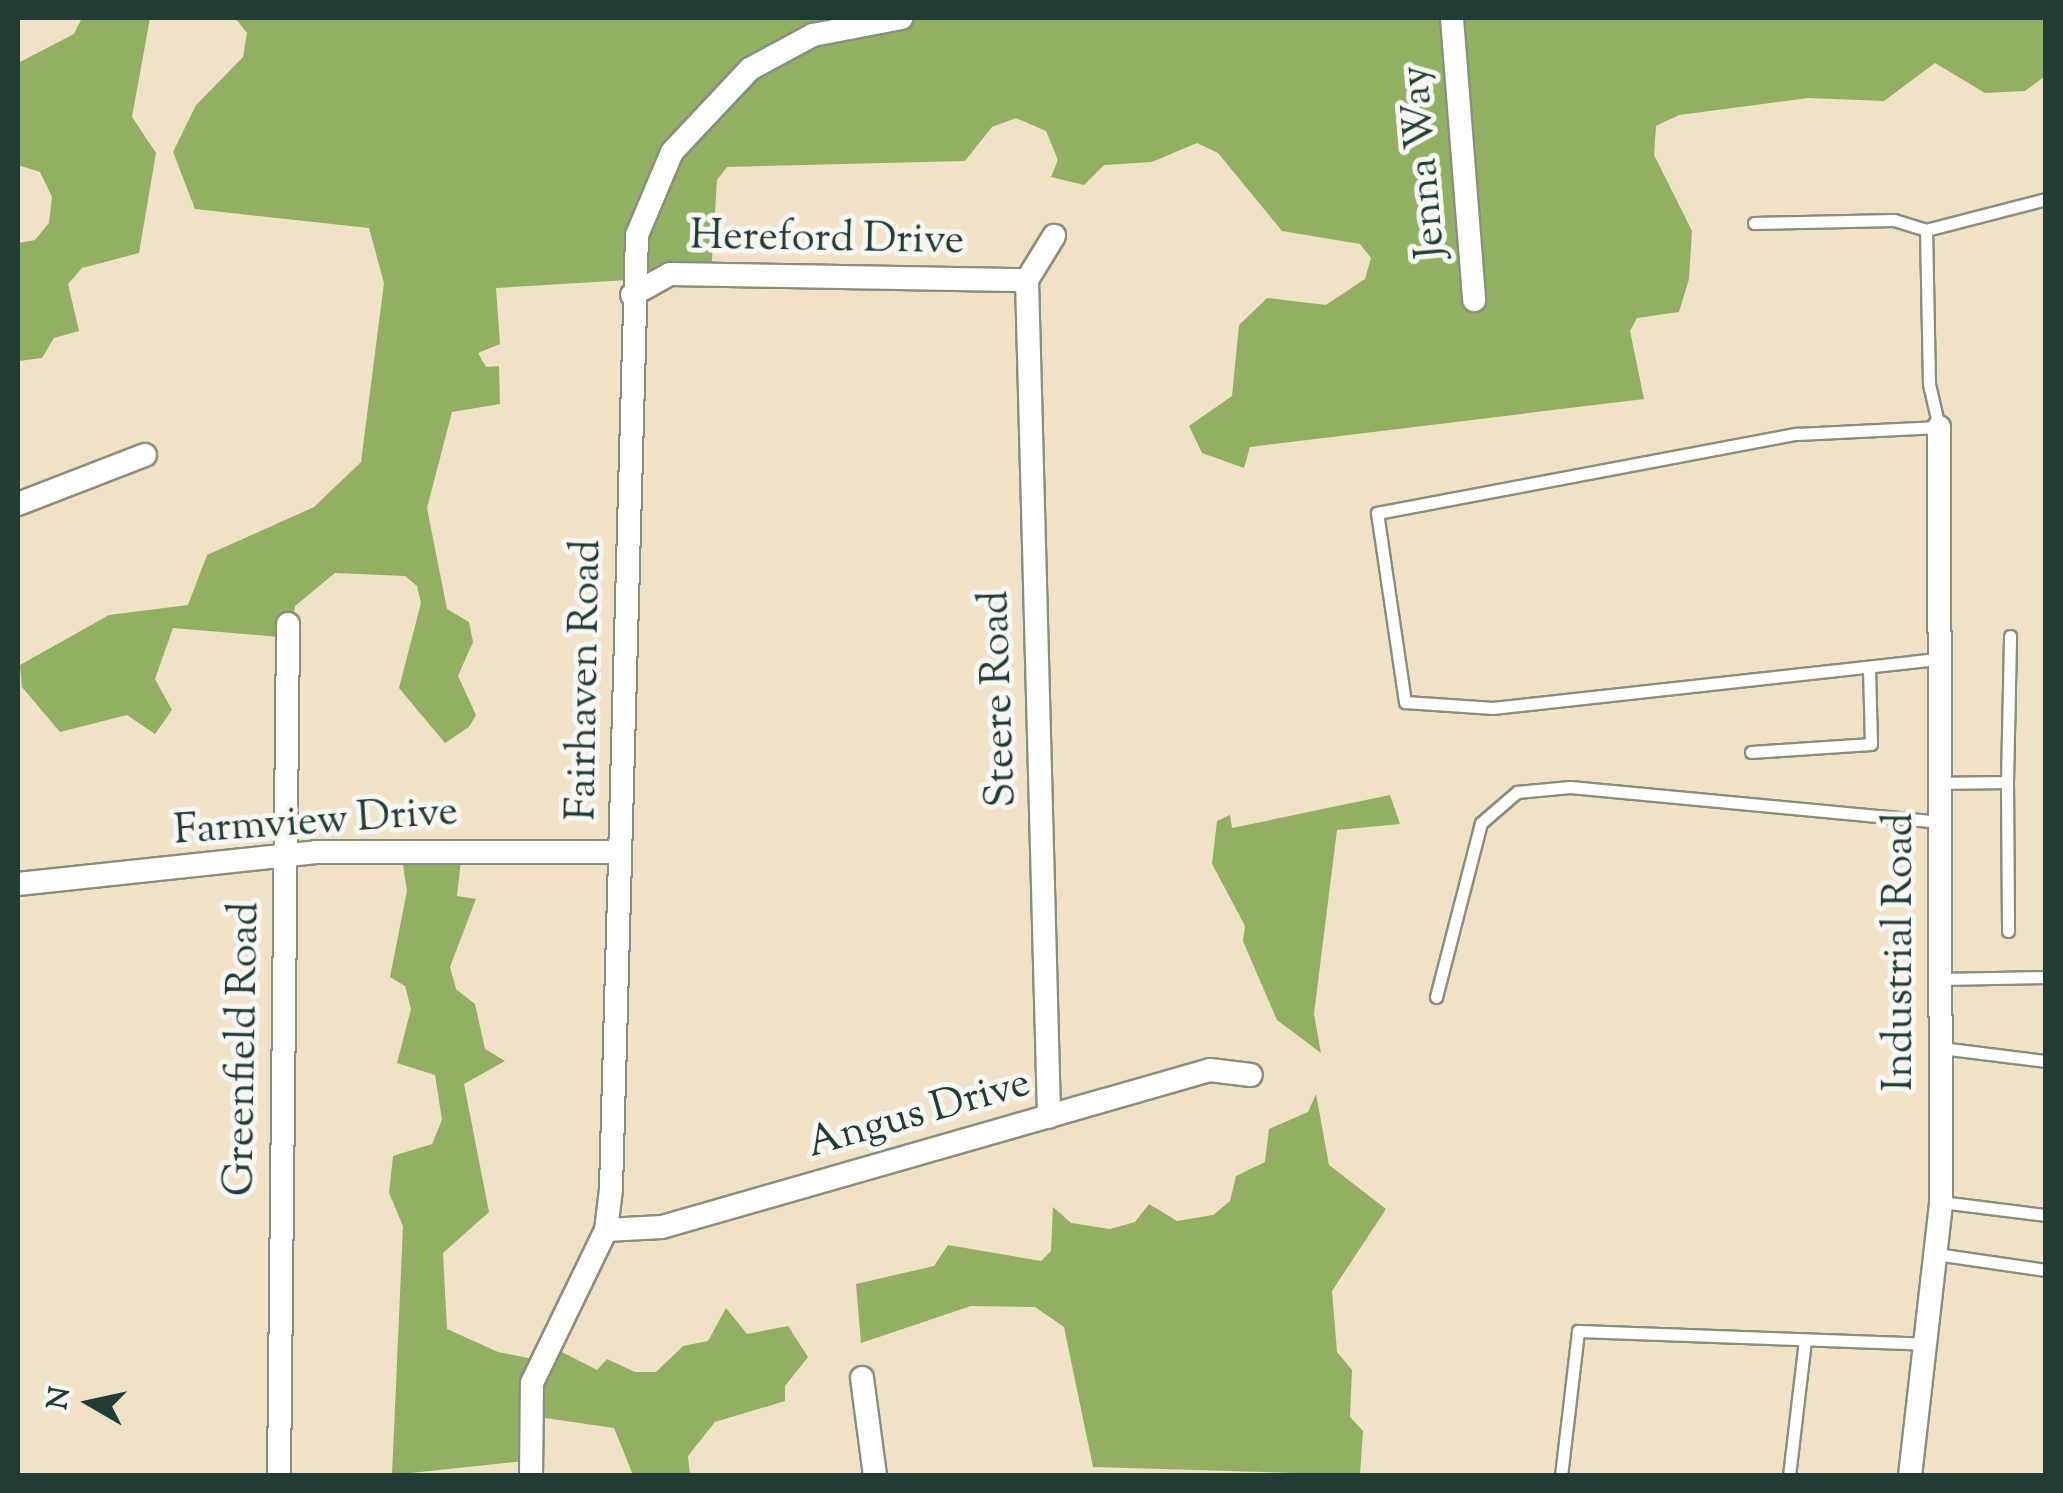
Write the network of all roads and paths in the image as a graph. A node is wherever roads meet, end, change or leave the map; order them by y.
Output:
1 (901, 18) edge
2 (1452, 18) edge
3 (2046, 199) edge
4 (1754, 223) dead end
5 (1926, 230) junction
6 (1054, 236) dead end
7 (1027, 280) junction
8 (632, 295) junction
9 (1474, 300) dead end
10 (1939, 427) junction
11 (145, 455) dead end
12 (18, 504) edge
13 (288, 624) dead end
14 (2010, 636) dead end
15 (1938, 658) junction
16 (1869, 666) junction
17 (1751, 752) dead end
18 (2007, 782) junction
19 (1938, 784) junction
20 (1938, 822) junction
21 (620, 852) junction
22 (282, 861) junction
23 (18, 884) edge
24 (2008, 931) dead end
25 (2046, 977) edge
26 (1940, 979) junction
27 (1436, 996) dead end
28 (1940, 1048) junction
29 (2046, 1062) edge
30 (1251, 1075) dead end
31 (1049, 1117) junction
32 (1940, 1202) junction
33 (2046, 1215) edge
34 (606, 1230) junction
35 (1936, 1254) junction
36 (2046, 1270) edge
37 (1805, 1340) junction
38 (1927, 1344) junction
39 (862, 1378) dead end
40 (280, 1476) edge
41 (531, 1476) edge
42 (875, 1476) edge
43 (1562, 1476) edge
44 (1790, 1476) edge
45 (1910, 1476) edge

1 - 8 street, Fairhaven Road
2 - 9 street, Jenna Way
3 - 5 lane
4 - 5 lane
5 - 10 lane
6 - 7 street
7 - 8 street, Hereford Drive
7 - 31 street, Steere Road
8 - 21 street, Fairhaven Road
10 - 15 street, Industrial Road
10 - 16 lane
11 - 12 street
13 - 22 street, Greenfield Road
14 - 18 lane
15 - 16 lane
15 - 19 street, Industrial Road
16 - 17 lane
18 - 19 lane
18 - 24 lane
19 - 20 street, Industrial Road
20 - 26 street, Industrial Road
20 - 27 lane
21 - 22 street, Farmview Drive
21 - 34 street, Fairhaven Road
22 - 23 street, Farmview Drive
22 - 40 street, Greenfield Road
25 - 26 lane
26 - 28 street, Industrial Road
28 - 29 lane
28 - 32 street, Industrial Road
30 - 31 street, Angus Drive
31 - 34 street, Angus Drive
32 - 33 lane
32 - 35 street, Industrial Road
34 - 41 street, Fairhaven Road
35 - 36 lane
35 - 38 street, Industrial Road
37 - 38 lane
37 - 43 lane
37 - 44 lane
38 - 45 street, Industrial Road
39 - 42 street

